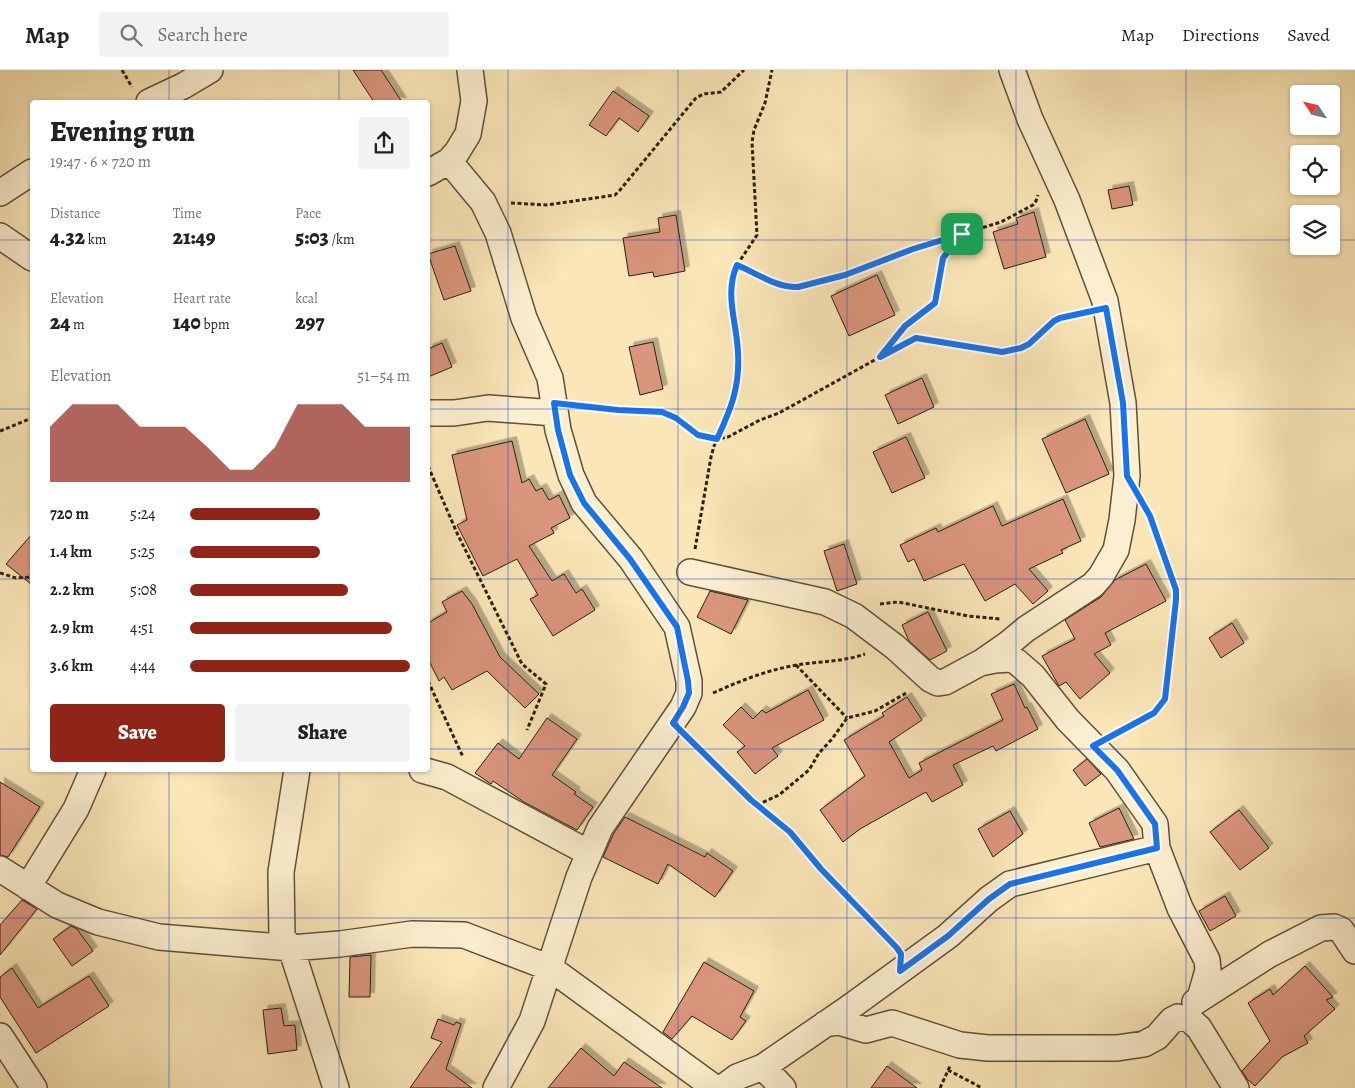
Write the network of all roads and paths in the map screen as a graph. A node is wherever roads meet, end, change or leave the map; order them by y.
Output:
1 (210, 70) edge
2 (470, 70) edge
3 (744, 70) edge
4 (772, 70) edge
5 (1012, 70) edge
6 (153, 100) edge
7 (438, 167) edge
8 (30, 173) edge
9 (1037, 187) dead end
10 (0, 193) edge
11 (483, 202) junction
12 (962, 234) junction
13 (0, 236) edge
14 (30, 257) edge
15 (737, 265) junction
16 (1106, 308) junction
17 (880, 357) junction
18 (555, 408) junction
19 (430, 413) edge
20 (30, 419) edge
21 (0, 431) edge
22 (717, 439) junction
23 (430, 471) edge
24 (1127, 476) junction
25 (0, 572) edge
26 (690, 572) joint
27 (30, 577) edge
28 (850, 614) junction
29 (1026, 629) junction
30 (892, 644) junction
31 (980, 663) junction
32 (796, 665) junction
33 (930, 679) junction
34 (430, 685) edge
35 (678, 715) junction
36 (847, 718) junction
37 (527, 730) dead end
38 (1093, 746) junction
39 (466, 762) dead end
40 (92, 772) edge
41 (297, 772) edge
42 (429, 772) edge
43 (757, 805) junction
44 (1157, 848) junction
45 (589, 853) junction
46 (0, 869) edge
47 (28, 887) junction
48 (291, 948) junction
49 (1355, 951) edge
50 (550, 968) junction
51 (900, 971) junction
52 (1200, 998) junction
53 (1178, 1017) junction
54 (825, 1024) junction
55 (0, 1036) edge
56 (763, 1067) junction
57 (948, 1070) dead end
58 (34, 1088) edge
59 (336, 1088) edge
60 (496, 1088) edge
61 (715, 1088) edge
62 (722, 1088) edge
63 (783, 1088) edge
64 (982, 1088) edge
65 (1236, 1088) edge

1 - 6 street
2 - 7 street
3 - 11 path
4 - 15 path
5 - 16 street
7 - 11 street
8 - 10 street
9 - 12 path
11 - 18 street
12 - 15 path
12 - 17 path
13 - 14 street
15 - 22 path
16 - 17 path
16 - 24 street
17 - 22 path
18 - 19 street
18 - 22 path
18 - 35 street
20 - 21 path
22 - 26 path
23 - 37 path
24 - 29 street
24 - 38 path
25 - 27 path
26 - 28 street
28 - 29 path
28 - 30 street
29 - 31 street
30 - 32 path
30 - 33 street
31 - 33 street
31 - 38 street
32 - 35 path
32 - 36 path
33 - 36 path
34 - 39 path
35 - 43 path
35 - 45 street
36 - 43 path
38 - 44 street
40 - 47 street
41 - 48 street
42 - 45 street
43 - 51 path
44 - 51 street
44 - 52 street
45 - 50 street
46 - 47 street
47 - 48 street
48 - 50 street
48 - 59 street
49 - 52 street
50 - 60 street
50 - 61 street
51 - 54 street
52 - 53 street
53 - 54 street
53 - 65 street
54 - 56 street
55 - 58 street
56 - 62 street
56 - 63 street
57 - 64 path

